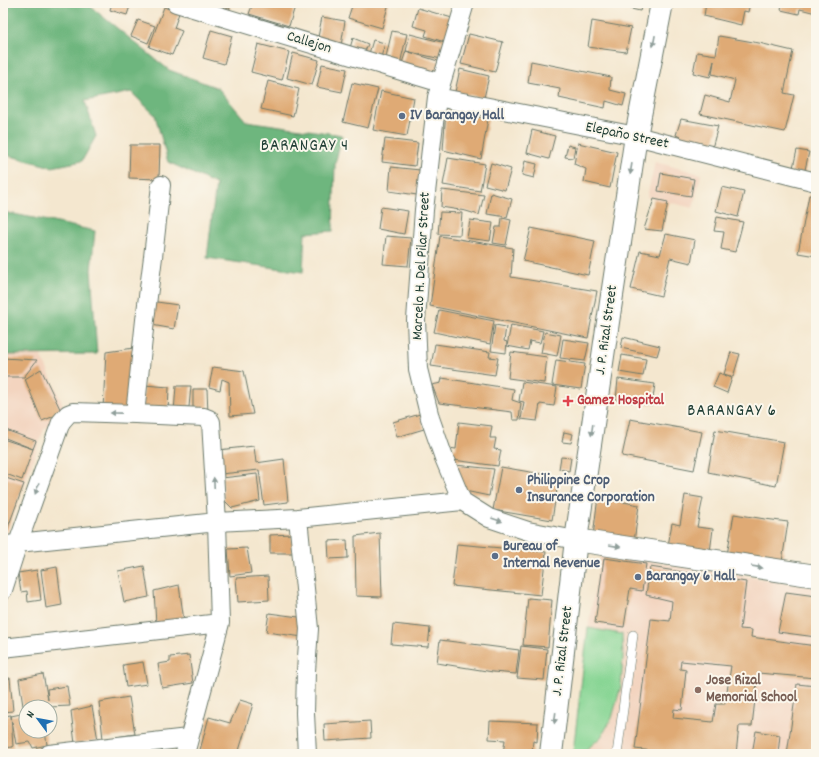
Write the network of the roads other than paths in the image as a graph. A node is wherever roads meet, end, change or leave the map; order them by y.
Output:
1 (176, 3) edge
2 (465, 3) edge
3 (662, 3) edge
4 (439, 90) junction
5 (636, 136) junction
6 (816, 182) edge
7 (161, 185) dead end
8 (136, 414) junction
9 (462, 502) junction
10 (298, 518) junction
11 (217, 522) junction
12 (576, 540) junction
13 (10, 544) edge
14 (816, 576) edge
15 (3, 590) edge
16 (220, 624) junction
17 (633, 635) dead end
18 (3, 648) edge
19 (187, 746) edge
20 (49, 754) edge
21 (307, 754) edge
22 (552, 754) edge
23 (617, 754) edge

1 - 4 street, Callejon
2 - 4 street, Marcelo H. Del Pilar Street
3 -> 5 main road, J. P. Rizal Street
4 - 5 street, Elepaño Street
4 - 9 street, Marcelo H. Del Pilar Street
5 - 6 street, Elepaño Street
5 -> 12 main road, J. P. Rizal Street
7 - 8 street
11 -> 8 street
8 -> 13 street
9 - 10 street
9 -> 12 street
10 - 11 street
10 - 21 street
11 - 13 street
11 - 16 street
12 -> 14 main road
12 -> 22 main road, J. P. Rizal Street
13 - 15 street
16 - 18 street
16 - 19 street
17 - 23 lane
19 - 20 street

